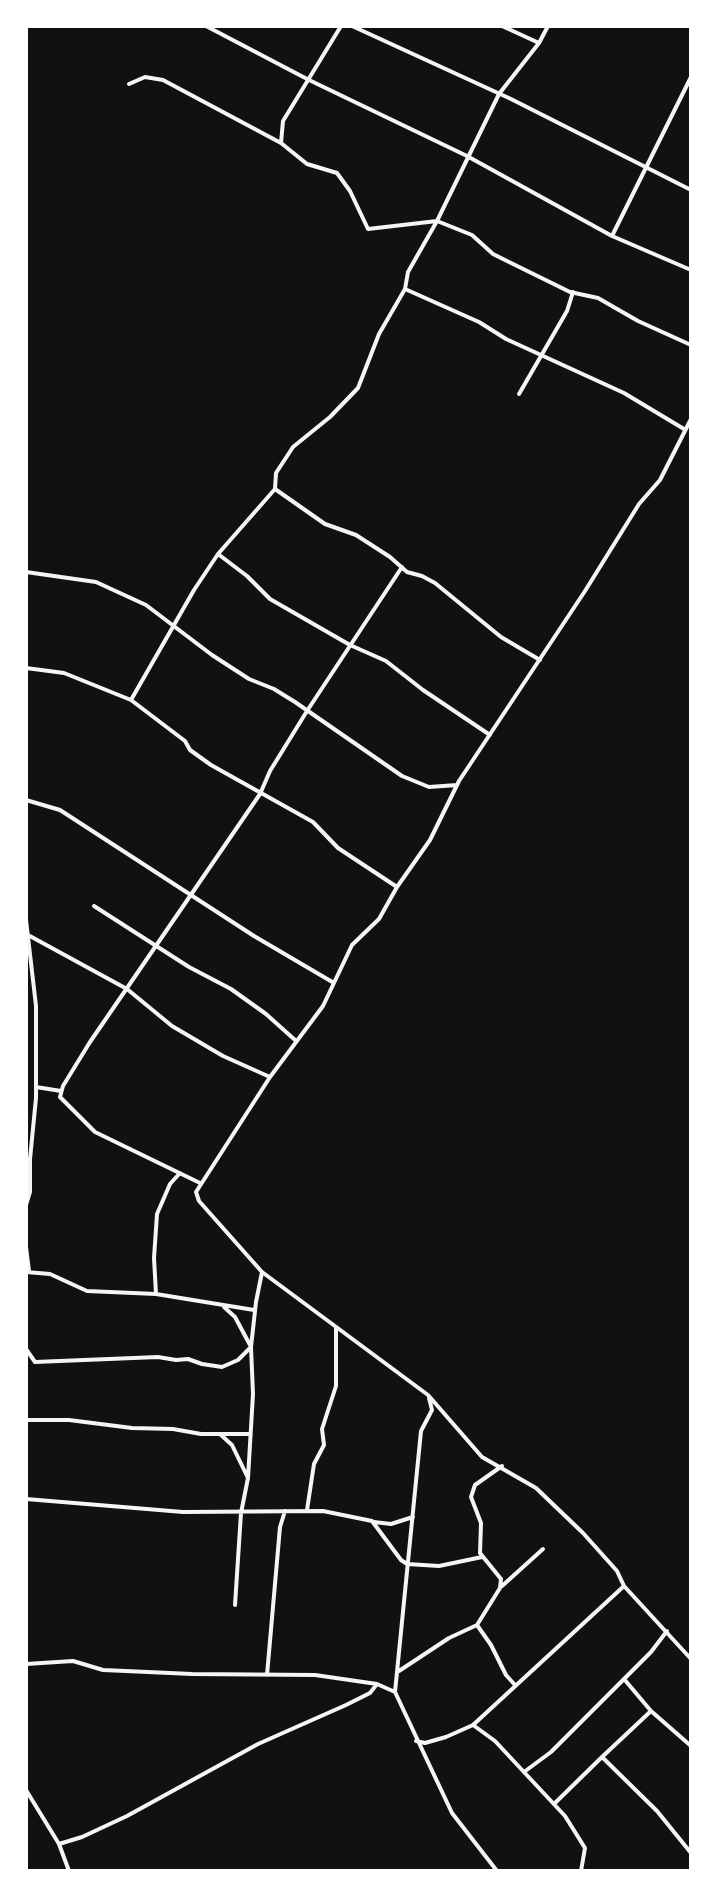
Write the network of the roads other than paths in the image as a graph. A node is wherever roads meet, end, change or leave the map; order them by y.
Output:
1 (206, 26) edge
2 (341, 26) edge
3 (352, 26) edge
4 (502, 26) edge
5 (548, 26) edge
6 (539, 43) junction
7 (691, 77) edge
8 (309, 80) junction
9 (129, 84) dead end
10 (499, 94) junction
11 (281, 143) junction
12 (467, 156) junction
13 (645, 169) junction
14 (691, 190) edge
15 (437, 221) junction
16 (612, 236) junction
17 (691, 270) edge
18 (405, 289) junction
19 (573, 292) junction
20 (691, 345) edge
21 (542, 356) junction
22 (519, 394) dead end
23 (691, 419) edge
24 (684, 429) junction
25 (275, 489) junction
26 (218, 554) junction
27 (402, 567) junction
28 (26, 572) edge
29 (173, 628) junction
30 (350, 645) junction
31 (540, 660) junction
32 (26, 668) edge
33 (131, 700) junction
34 (307, 711) junction
35 (490, 735) junction
36 (457, 785) junction
37 (260, 794) junction
38 (26, 800) edge
39 (397, 887) junction
40 (191, 895) junction
41 (94, 906) dead end
42 (26, 920) edge
43 (27, 935) edge
44 (157, 945) junction
45 (334, 983) junction
46 (127, 989) junction
47 (295, 1040) junction
48 (270, 1077) junction
49 (36, 1087) junction
50 (61, 1092) junction
51 (180, 1173) junction
52 (200, 1183) junction
53 (26, 1205) edge
54 (26, 1247) edge
55 (27, 1272) edge
56 (262, 1272) junction
57 (156, 1294) junction
58 (224, 1307) junction
59 (255, 1311) junction
60 (26, 1319) edge
61 (336, 1328) junction
62 (26, 1330) edge
63 (251, 1347) junction
64 (26, 1349) edge
65 (428, 1395) junction
66 (26, 1420) edge
67 (219, 1434) junction
68 (249, 1434) junction
69 (502, 1466) junction
70 (248, 1478) junction
71 (26, 1499) edge
72 (307, 1510) junction
73 (285, 1511) junction
74 (241, 1513) junction
75 (413, 1517) junction
76 (372, 1521) junction
77 (543, 1549) dead end
78 (482, 1557) junction
79 (407, 1564) junction
80 (624, 1586) junction
81 (500, 1588) junction
82 (235, 1605) dead end
83 (477, 1625) junction
84 (667, 1631) junction
85 (691, 1659) edge
86 (26, 1664) edge
87 (399, 1671) junction
88 (267, 1675) junction
89 (624, 1679) junction
90 (377, 1684) junction
91 (515, 1685) junction
92 (395, 1692) junction
93 (651, 1711) junction
94 (473, 1725) junction
95 (416, 1741) junction
96 (691, 1746) edge
97 (602, 1757) junction
98 (524, 1772) junction
99 (26, 1790) edge
100 (555, 1803) junction
101 (59, 1844) junction
102 (691, 1853) edge
103 (69, 1871) edge
104 (497, 1871) edge
105 (581, 1871) edge

1 - 8 street
2 - 8 street
3 - 10 street
4 - 6 street
5 - 6 street
6 - 10 street
7 - 13 street
8 - 11 street
8 - 12 street
9 - 11 street
10 - 12 street
10 - 13 street
11 - 15 street
12 - 15 street
12 - 16 street
13 - 14 street
13 - 16 street
15 - 18 street
15 - 19 street
16 - 17 street
18 - 21 street
18 - 25 street
19 - 20 street
19 - 21 street
21 - 22 street
21 - 24 street
23 - 24 street
24 - 31 street
25 - 26 street
25 - 27 street
26 - 29 street
26 - 30 street
27 - 30 street
27 - 31 street
28 - 29 street
29 - 33 street
29 - 34 street
30 - 34 street
30 - 35 street
31 - 35 street
32 - 33 street
33 - 37 street
34 - 36 street
34 - 37 street
35 - 36 street
36 - 39 street
37 - 39 street
37 - 40 street
38 - 40 street
39 - 45 street
40 - 44 street
40 - 45 street
41 - 44 street
42 - 43 street
43 - 46 street
43 - 49 street
44 - 46 street
44 - 47 street
45 - 47 street
46 - 48 street
46 - 50 street
47 - 48 street
48 - 52 street
49 - 50 street
49 - 53 street
50 - 51 street
51 - 52 street
51 - 57 street
52 - 56 street
54 - 55 street
55 - 57 street
56 - 59 street
56 - 61 street
57 - 58 street
58 - 59 street
58 - 63 street
59 - 63 street
60 - 62 street
61 - 65 street
61 - 72 street
63 - 64 street
63 - 68 street
65 - 69 street
65 - 75 street
66 - 67 street
67 - 68 street
67 - 70 street
68 - 70 street
69 - 78 street
69 - 80 street
70 - 74 street
71 - 74 street
72 - 73 street
72 - 76 street
73 - 74 street
73 - 88 street
74 - 82 street
75 - 76 street
75 - 79 street
76 - 79 street
77 - 81 street
78 - 79 street
78 - 81 street
79 - 87 street
80 - 84 street
80 - 91 street
81 - 83 street
83 - 87 street
83 - 91 street
84 - 85 street
84 - 89 street
86 - 88 street
87 - 92 street
88 - 90 street
89 - 93 street
89 - 98 street
90 - 92 street
90 - 101 street
91 - 94 street
92 - 95 street
93 - 96 street
93 - 97 street
94 - 95 street
94 - 98 street
95 - 104 street
97 - 100 street
97 - 102 street
98 - 100 street
99 - 101 street
100 - 105 street
101 - 103 street

